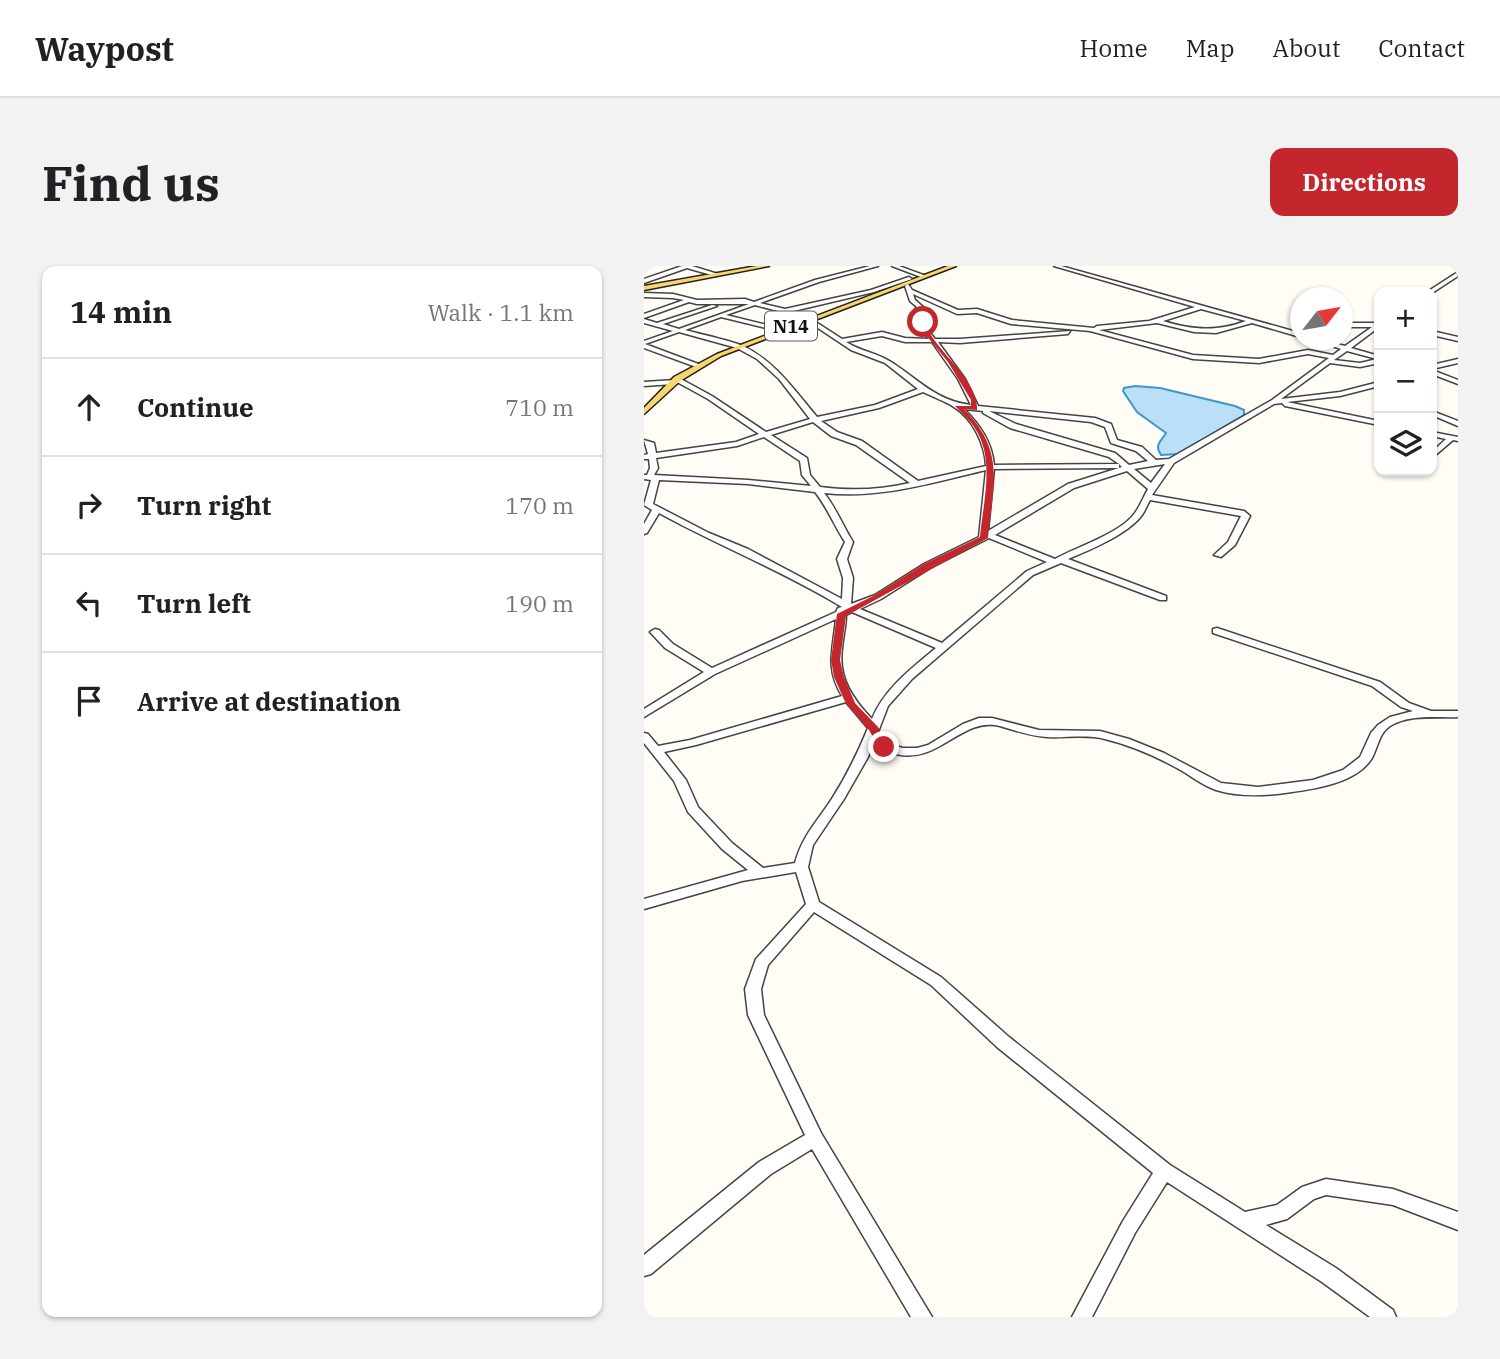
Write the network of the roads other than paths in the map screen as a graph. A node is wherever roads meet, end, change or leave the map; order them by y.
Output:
1 (688, 266) edge
2 (766, 266) edge
3 (876, 266) edge
4 (894, 266) edge
5 (953, 266) edge
6 (1056, 266) edge
7 (715, 274) junction
8 (1458, 274) edge
9 (909, 279) junction
10 (644, 288) edge
11 (1437, 288) edge
12 (797, 289) junction
13 (911, 291) junction
14 (738, 300) junction
15 (687, 301) junction
16 (757, 304) junction
17 (1200, 307) junction
18 (722, 316) junction
19 (644, 318) edge
20 (809, 320) junction
21 (1157, 321) junction
22 (1256, 322) junction
23 (657, 324) junction
24 (1290, 324) edge
25 (1374, 324) edge
26 (1353, 325) edge
27 (1374, 327) edge
28 (644, 328) edge
29 (1090, 329) junction
30 (782, 330) junction
31 (679, 331) junction
32 (1290, 332) edge
33 (1437, 334) edge
34 (1458, 339) edge
35 (840, 341) junction
36 (934, 342) junction
37 (1353, 343) edge
38 (644, 344) edge
39 (739, 347) junction
40 (1343, 350) edge
41 (1352, 350) edge
42 (662, 352) junction
43 (647, 357) dead end
44 (1374, 358) edge
45 (1332, 359) junction
46 (1374, 361) edge
47 (1458, 361) edge
48 (699, 366) junction
49 (1437, 369) edge
50 (1437, 373) edge
51 (676, 380) junction
52 (1458, 382) edge
53 (644, 384) edge
54 (1374, 385) edge
55 (1362, 389) junction
56 (923, 390) junction
57 (1374, 393) edge
58 (1275, 402) junction
59 (958, 406) junction
60 (977, 409) junction
61 (645, 410) edge
62 (1437, 415) edge
63 (815, 420) junction
64 (1374, 422) edge
65 (1456, 424) edge
66 (1437, 431) edge
67 (764, 436) junction
68 (1454, 438) edge
69 (644, 442) edge
70 (1437, 452) edge
71 (648, 456) edge
72 (1171, 461) junction
73 (1153, 463) junction
74 (990, 467) junction
75 (1125, 468) junction
76 (899, 474) junction
77 (649, 478) edge
78 (918, 485) junction
79 (1153, 488) junction
80 (895, 489) junction
81 (817, 492) junction
82 (650, 505) edge
83 (985, 520) junction
84 (1012, 522) junction
85 (644, 531) edge
86 (986, 537) junction
87 (1217, 555) dead end
88 (1056, 560) junction
89 (1163, 598) dead end
90 (845, 608) junction
91 (1217, 631) dead end
92 (655, 632) dead end
93 (944, 647) junction
94 (711, 672) junction
95 (848, 698) junction
96 (1427, 712) junction
97 (644, 714) edge
98 (1458, 714) edge
99 (874, 731) junction
100 (644, 736) edge
101 (657, 750) junction
102 (801, 867) junction
103 (761, 873) junction
104 (644, 904) edge
105 (813, 905) junction
106 (815, 1138) junction
107 (1164, 1171) junction
108 (1241, 1221) junction
109 (1458, 1221) edge
110 (644, 1267) edge
111 (922, 1317) edge
112 (1082, 1317) edge
113 (1386, 1317) edge

1 - 7 street
1 - 10 street
2 - 7 main road
3 - 12 street
4 - 9 street
5 - 9 main road, N14
6 - 17 street
7 - 10 main road
8 - 11 street
9 - 13 street
9 - 16 street
9 - 20 main road, N14
10 - 15 street
12 - 14 street
12 - 16 street
13 - 29 street
13 - 36 street
14 - 15 street
14 - 16 street
14 - 23 street
15 - 19 street
16 - 18 street
17 - 21 street
17 - 22 street
18 - 30 street
18 - 31 street
19 - 23 street
20 - 30 main road, N14
20 - 35 street
21 - 22 street
21 - 29 street
22 - 24 street
22 - 32 street
23 - 28 street
23 - 31 street
25 - 26 street
27 - 37 street
29 - 36 street
29 - 45 street
30 - 39 main road, N14
31 - 38 street
31 - 39 street
33 - 34 street
35 - 36 street
35 - 56 street
36 - 60 street
38 - 42 street
39 - 48 main road, N14
39 - 63 street
40 - 45 street
41 - 44 street
42 - 43 street
42 - 48 street
45 - 46 street
45 - 58 street
47 - 49 street
48 - 51 main road, N14
50 - 52 street
51 - 53 street
51 - 61 main road, N14
51 - 67 street
54 - 55 street
55 - 57 street
55 - 58 street
56 - 59 street
56 - 63 street
58 - 64 street
58 - 72 street
59 - 60 street
59 - 74 street
60 - 73 street
60 - 75 street
62 - 65 street
63 - 67 street
63 - 76 street
65 - 66 street
67 - 71 street
67 - 81 street
68 - 70 street
69 - 71 street
71 - 77 street
72 - 73 street
72 - 79 street
73 - 75 street
74 - 75 street
74 - 78 street
74 - 83 street
75 - 79 street
75 - 84 street
76 - 78 street
76 - 80 street
77 - 81 street
77 - 82 street
78 - 80 street
79 - 87 street
79 - 88 street
80 - 81 street
81 - 90 street
82 - 85 street
82 - 90 street
83 - 84 street
83 - 86 street
84 - 86 street
86 - 88 street
86 - 90 street
88 - 89 street
88 - 93 street
90 - 93 street
90 - 94 street
90 - 95 street
91 - 96 street
92 - 94 street
93 - 99 street
94 - 97 street
95 - 99 street
95 - 101 street
96 - 98 street
96 - 99 street
99 - 102 street
100 - 101 street
101 - 103 street
102 - 103 street
102 - 105 street
103 - 104 street
105 - 106 street
105 - 107 street
106 - 110 street
106 - 111 street
107 - 108 street
107 - 112 street
108 - 109 street
108 - 113 street

